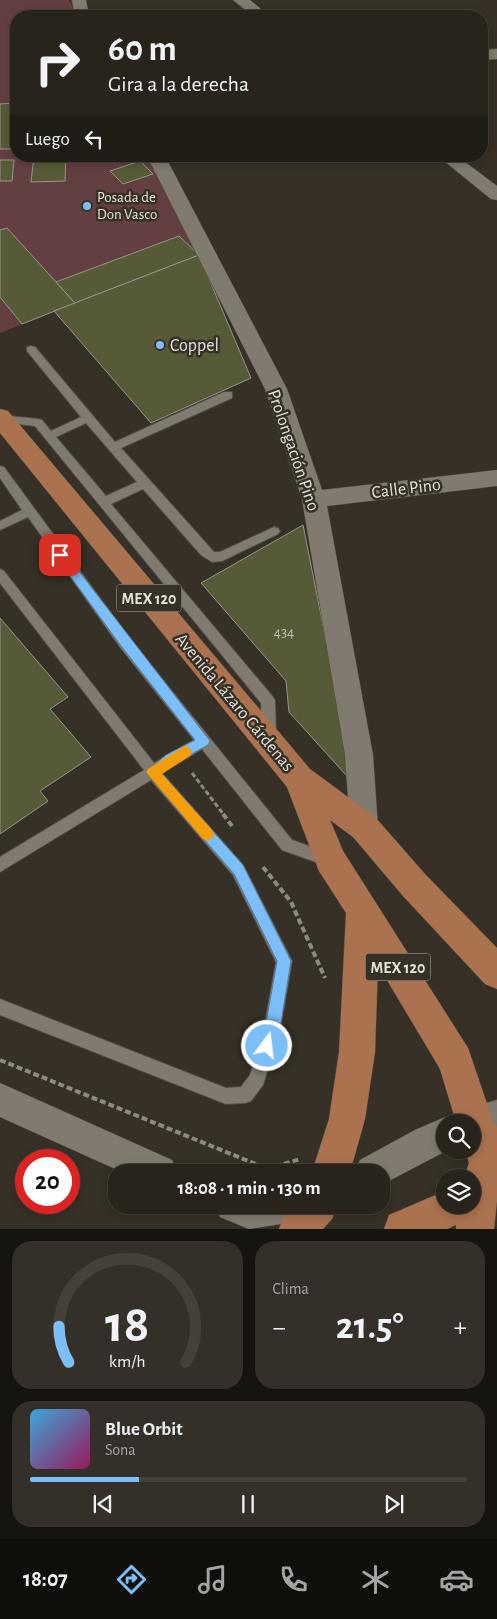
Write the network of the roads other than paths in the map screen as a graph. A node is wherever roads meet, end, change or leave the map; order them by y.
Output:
1 (240, 0) edge
2 (254, 10) edge
3 (159, 162) edge
4 (454, 162) edge
5 (496, 193) edge
6 (31, 349) dead end
7 (228, 395) dead end
8 (1, 418) edge
9 (88, 418) junction
10 (49, 436) junction
11 (113, 447) junction
12 (0, 470) edge
13 (497, 478) edge
14 (146, 483) junction
15 (314, 499) junction
16 (104, 502) junction
17 (28, 512) junction
18 (0, 526) edge
19 (274, 531) dead end
20 (0, 574) edge
21 (204, 741) junction
22 (269, 743) junction
23 (153, 772) junction
24 (299, 779) junction
25 (364, 827) junction
26 (330, 860) junction
27 (0, 865) edge
28 (363, 910) junction
29 (497, 972) edge
30 (0, 1008) edge
31 (0, 1100) edge
32 (475, 1163) edge
33 (142, 1164) edge
34 (319, 1164) edge
35 (387, 1164) edge
36 (310, 1214) edge
37 (298, 1229) edge
38 (403, 1229) edge

1 - 2 street
3 - 15 street, Prolongación Pino
4 - 5 street
6 - 9 lane
7 - 11 lane
8 - 10 lane
8 - 22 main road, Avenida Lázaro Cárdenas / MEX 120
9 - 10 lane
9 - 11 lane
10 - 16 lane
11 - 14 lane
12 - 17 lane
13 - 15 street, Calle Pino
14 - 16 lane
14 - 19 lane
15 - 25 street, Prolongación Pino
16 - 22 lane
17 - 18 lane
17 - 21 lane
20 - 23 lane
21 - 23 lane
21 - 26 lane
22 - 24 main road, Avenida Lázaro Cárdenas / MEX 120
23 - 27 lane
23 - 30 lane
24 - 25 main road, Avenida Lázaro Cárdenas / MEX 120
24 - 26 main road, Avenida Lázaro Cárdenas / MEX 120
25 - 29 main road, Avenida Lázaro Cárdenas / MEX 120
26 - 28 main road, Avenida Lázaro Cárdenas / MEX 120
28 - 32 main road, Avenida Lázaro Cárdenas / MEX 120
28 - 34 main road
31 - 33 street
32 - 35 street
32 - 38 main road
36 - 37 main road

